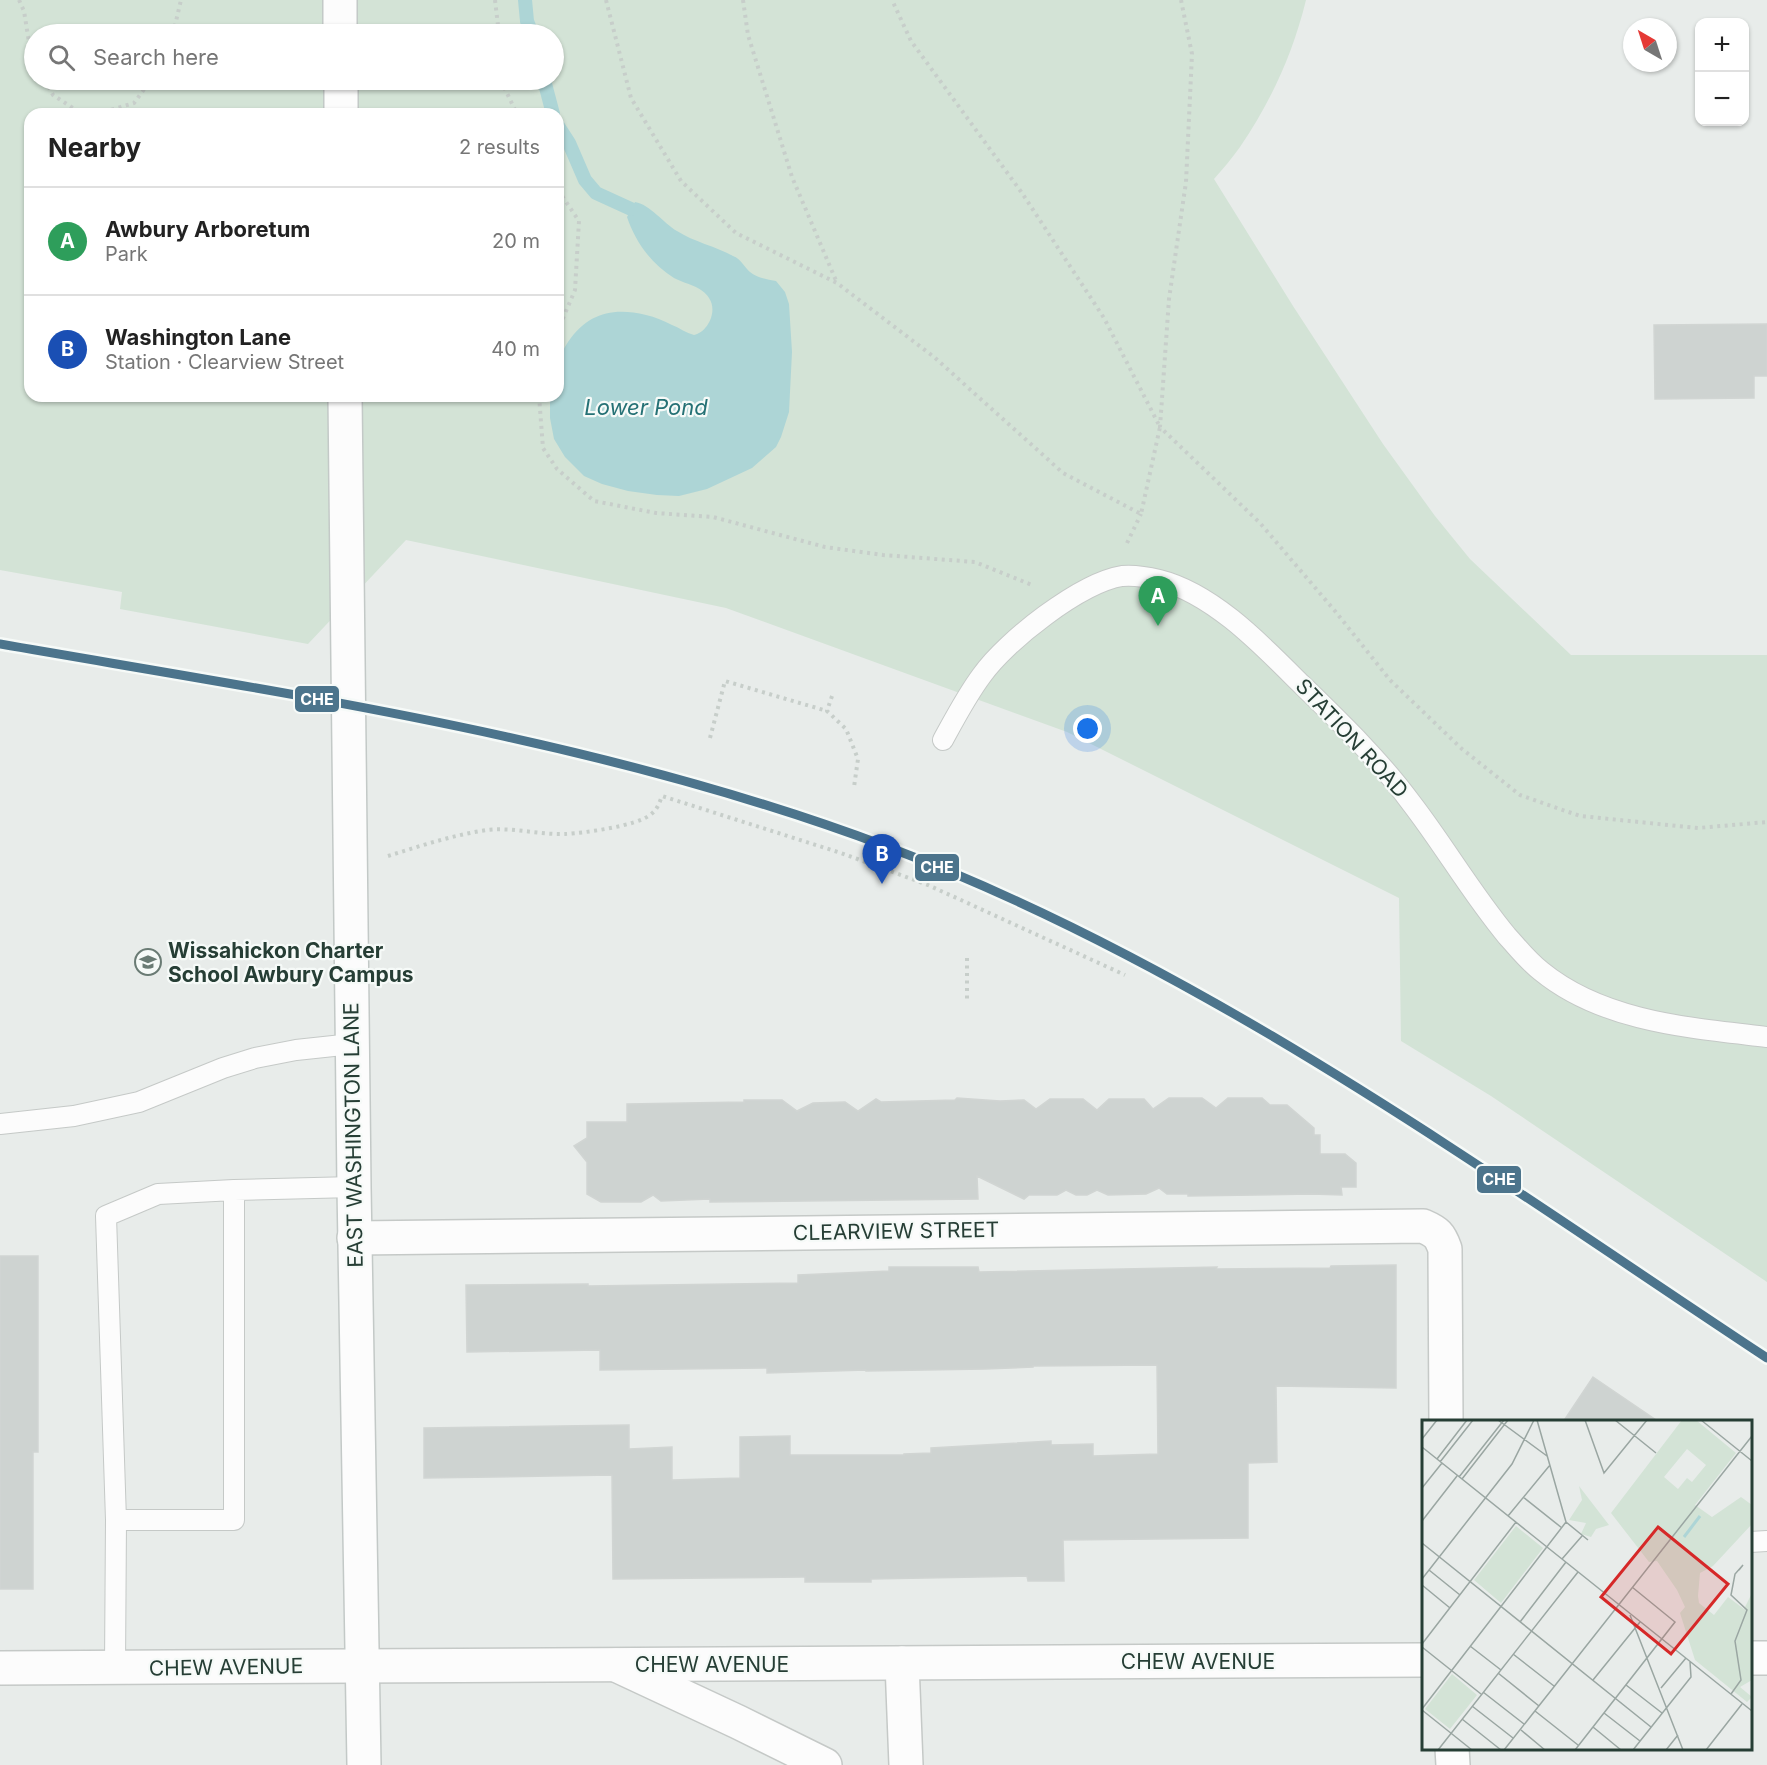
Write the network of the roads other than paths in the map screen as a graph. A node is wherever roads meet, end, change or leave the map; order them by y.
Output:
1 (339, 0) edge
2 (340, 24) edge
3 (340, 90) edge
4 (341, 108) edge
5 (345, 402) edge
6 (943, 740) dead end
7 (1767, 1037) edge
8 (352, 1044) junction
9 (0, 1124) edge
10 (354, 1188) junction
11 (234, 1190) junction
12 (354, 1238) junction
13 (1446, 1420) edge
14 (116, 1520) junction
15 (1767, 1541) edge
16 (1752, 1542) edge
17 (1422, 1660) edge
18 (902, 1663) junction
19 (616, 1665) junction
20 (361, 1666) junction
21 (0, 1668) edge
22 (116, 1668) junction
23 (364, 1765) edge
24 (825, 1765) edge
25 (906, 1765) edge

1 - 2 street
3 - 4 street
5 - 8 street, EAST WASHINGTON LANE
6 - 7 lane, STATION ROAD
8 - 9 lane
8 - 10 street, EAST WASHINGTON LANE
10 - 11 lane
10 - 12 street, EAST WASHINGTON LANE
11 - 14 lane
11 - 14 lane
12 - 13 street, CLEARVIEW STREET
12 - 20 street, EAST WASHINGTON LANE
14 - 22 lane
15 - 16 lane
17 - 18 street, CHEW AVENUE
18 - 19 street, CHEW AVENUE
18 - 25 street
19 - 20 street, CHEW AVENUE
19 - 24 street
20 - 22 street, CHEW AVENUE
20 - 23 street, EAST WASHINGTON LANE
21 - 22 street, CHEW AVENUE

